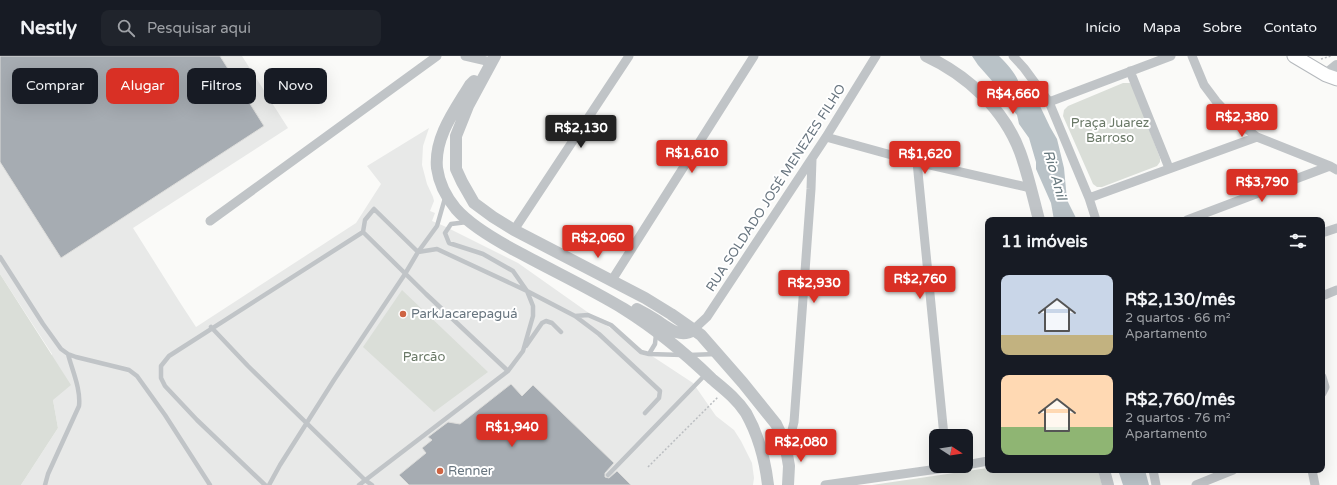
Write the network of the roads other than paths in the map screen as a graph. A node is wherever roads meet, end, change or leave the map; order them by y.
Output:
1 (437, 56) edge
2 (465, 56) edge
3 (629, 56) edge
4 (754, 56) edge
5 (876, 56) edge
6 (926, 56) edge
7 (1013, 56) edge
8 (1171, 56) edge
9 (1192, 56) edge
10 (1299, 58) edge
11 (493, 59) edge
12 (1337, 66) edge
13 (1130, 72) junction
14 (1331, 77) edge
15 (1049, 102) junction
16 (826, 137) junction
17 (1257, 137) junction
18 (812, 158) junction
19 (917, 162) junction
20 (1169, 168) junction
21 (1333, 168) edge
22 (1031, 188) junction
23 (446, 195) junction
24 (1089, 198) junction
25 (1038, 217) edge
26 (1095, 217) edge
27 (1195, 217) edge
28 (210, 221) dead end
29 (470, 221) junction
30 (1337, 228) edge
31 (514, 230) junction
32 (363, 232) junction
33 (1325, 232) edge
34 (418, 252) junction
35 (0, 257) edge
36 (405, 274) junction
37 (612, 280) junction
38 (584, 288) junction
39 (1337, 290) edge
40 (527, 291) junction
41 (1325, 295) edge
42 (575, 316) junction
43 (211, 327) junction
44 (656, 330) junction
45 (693, 330) junction
46 (561, 332) dead end
47 (523, 351) junction
48 (68, 354) junction
49 (649, 354) junction
50 (718, 354) junction
51 (685, 355) junction
52 (508, 371) junction
53 (707, 373) junction
54 (645, 414) dead end
55 (306, 423) junction
56 (943, 429) edge
57 (785, 442) junction
58 (985, 462) edge
59 (973, 464) edge
60 (929, 470) edge
61 (1105, 473) edge
62 (1154, 473) edge
63 (1226, 473) edge
64 (1313, 473) edge
65 (608, 475) dead end
66 (365, 480) junction
67 (45, 485) edge
68 (210, 485) edge
69 (265, 485) edge
70 (269, 485) edge
71 (359, 485) edge
72 (372, 485) edge
73 (768, 485) edge
74 (788, 485) edge
75 (825, 485) edge
76 (1108, 485) edge
77 (1156, 485) edge
78 (1196, 485) edge
79 (1315, 485) edge

1 - 28 street
2 - 11 street
3 - 31 street
4 - 37 street
5 - 16 street, RUA SOLDADO JOSÉ MENEZES FILHO
6 - 22 street
7 - 15 street
8 - 13 street
9 - 17 street
10 - 14 main road
11 - 23 street
11 - 31 street
12 - 14 street
13 - 15 street
13 - 20 street
15 - 24 street
16 - 18 street, RUA SOLDADO JOSÉ MENEZES FILHO
16 - 19 street
17 - 20 street
17 - 21 street
18 - 45 street, RUA SOLDADO JOSÉ MENEZES FILHO
18 - 57 street
19 - 22 street
19 - 56 street
20 - 24 street
21 - 27 street
22 - 25 street
23 - 29 street
23 - 34 lane
24 - 26 street
29 - 38 street
29 - 40 lane
30 - 33 street
31 - 37 street
32 - 34 lane
32 - 36 lane
32 - 43 lane
34 - 36 lane
34 - 40 lane
35 - 48 lane
36 - 52 lane
36 - 55 lane
37 - 45 street
38 - 44 street
38 - 45 street
39 - 41 street
40 - 42 lane
40 - 47 lane
42 - 49 lane
42 - 54 lane
43 - 55 lane
43 - 69 lane
44 - 49 lane
44 - 51 street
45 - 50 street
46 - 47 lane
47 - 52 lane
48 - 67 lane
48 - 68 lane
49 - 51 lane
50 - 51 lane
50 - 57 street
51 - 53 street
52 - 66 lane
53 - 65 lane
53 - 73 street
55 - 66 lane
55 - 70 lane
57 - 74 street
58 - 59 street
60 - 75 street
61 - 76 street
62 - 77 street
63 - 78 street
64 - 79 street
66 - 71 lane
66 - 72 lane

